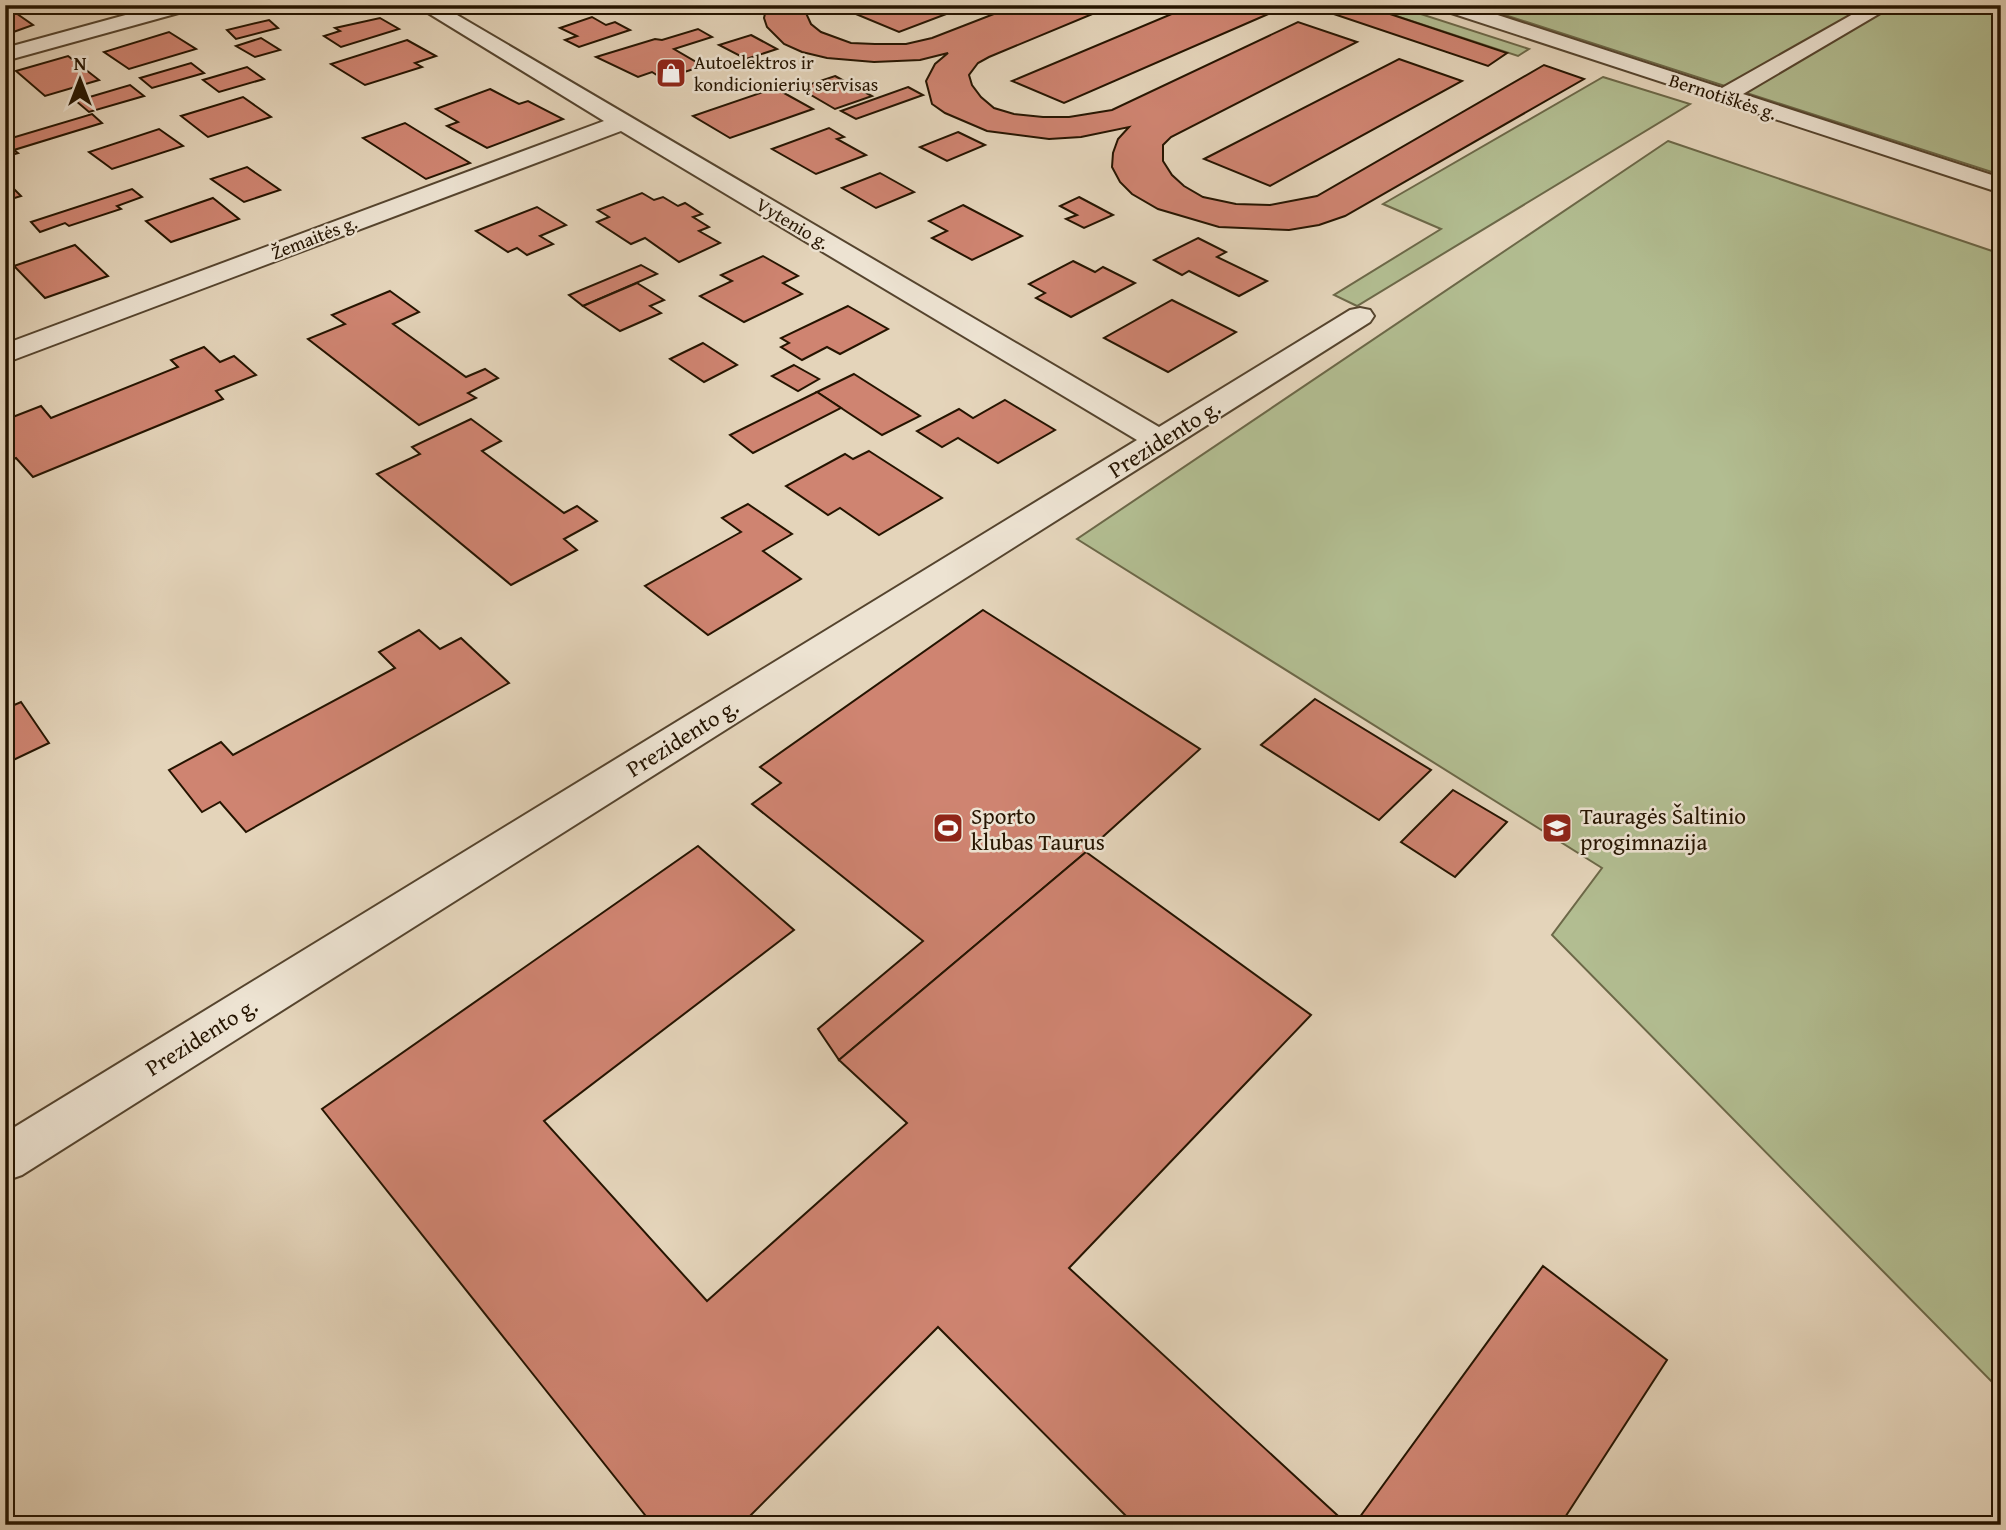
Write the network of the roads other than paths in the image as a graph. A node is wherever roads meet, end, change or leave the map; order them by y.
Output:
1 (186, 5) edge
2 (425, 5) edge
3 (1446, 5) edge
4 (1884, 5) edge
5 (5, 55) edge
6 (1724, 96) junction
7 (623, 122) junction
8 (2001, 186) edge
9 (1360, 316) dead end
10 (5, 354) edge
11 (1160, 441) junction
12 (5, 1159) edge

1 - 5 street
2 - 7 street, Vytenio g.
3 - 6 street, Bernotiškės g.
4 - 6 street
6 - 8 street, Bernotiškės g.
7 - 10 street, Žemaitės g.
7 - 11 street, Vytenio g.
9 - 11 street, Prezidento g.
11 - 12 street, Prezidento g.

